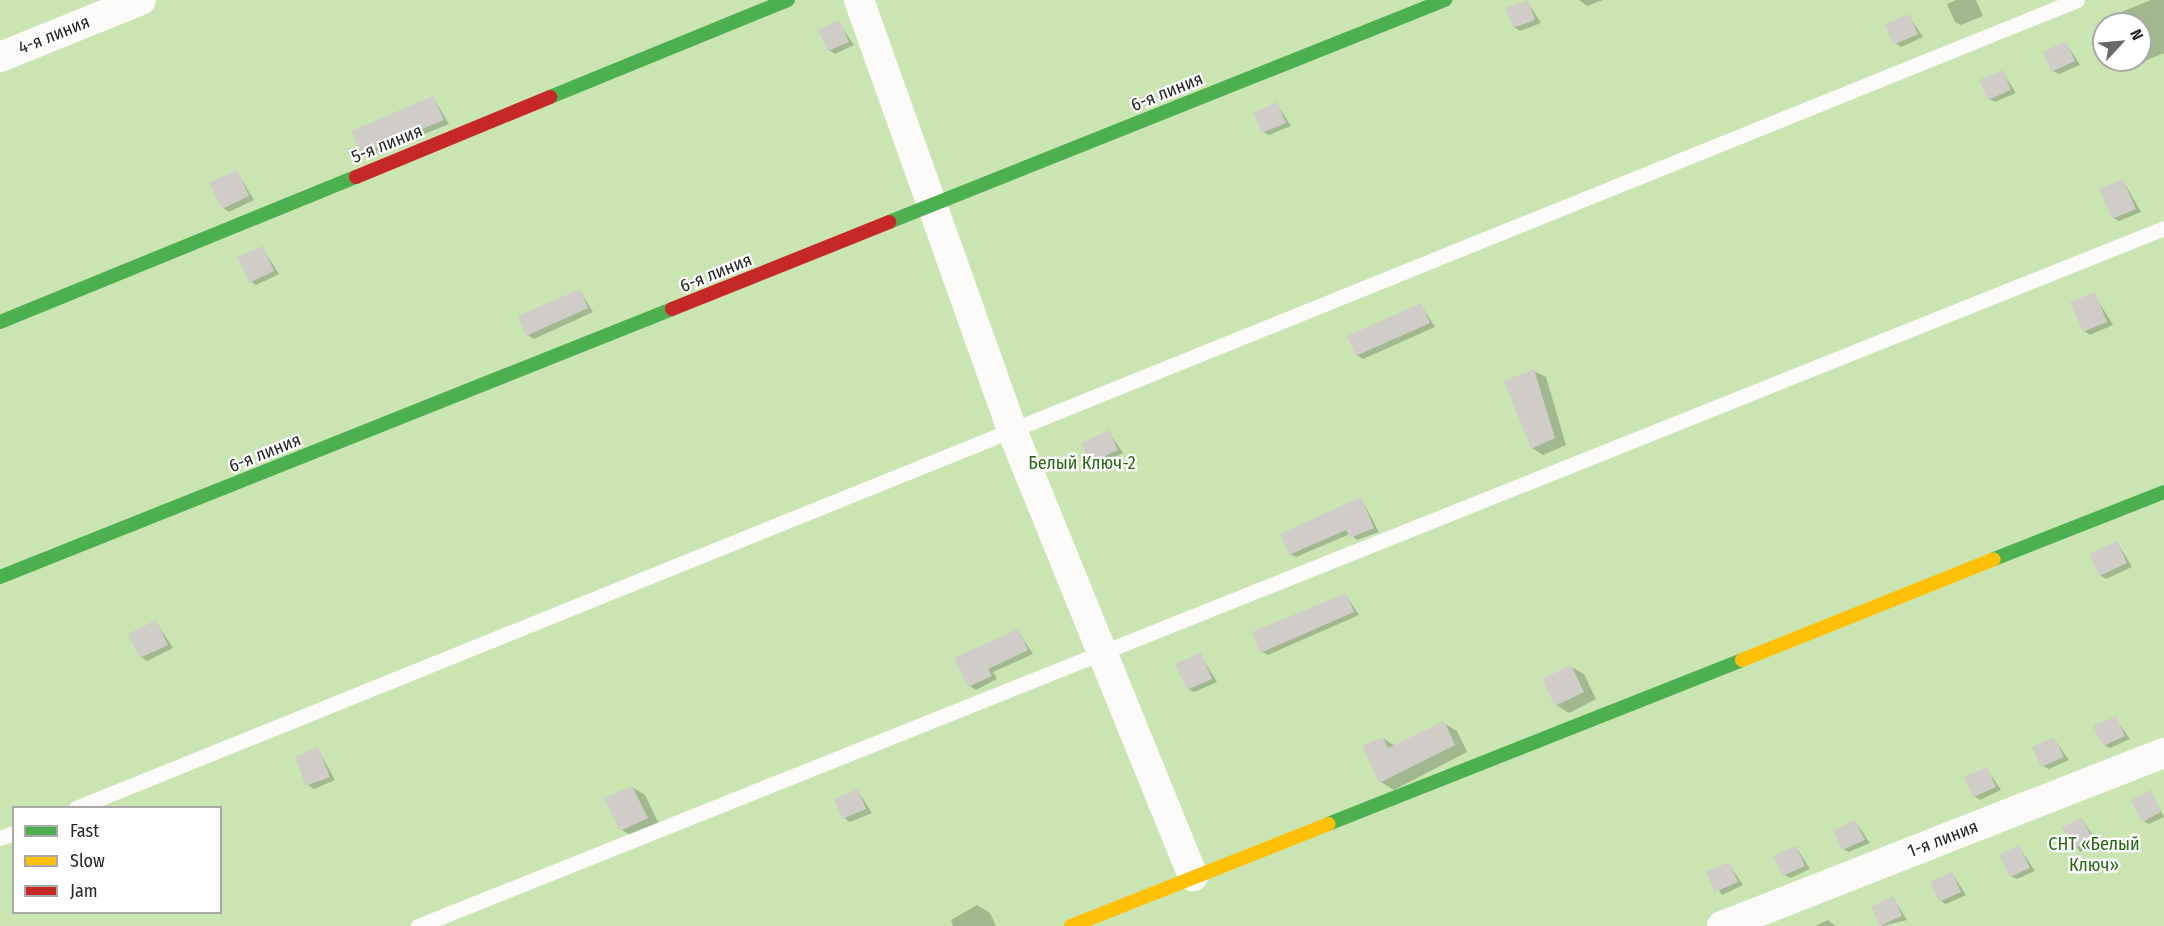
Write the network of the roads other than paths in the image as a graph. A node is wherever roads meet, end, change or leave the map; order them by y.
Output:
1 (141, 0) edge
2 (788, 0) edge
3 (859, 0) edge
4 (1445, 0) edge
5 (2077, 0) edge
6 (0, 57) edge
7 (936, 205) junction
8 (2164, 228) edge
9 (0, 322) edge
10 (1011, 428) junction
11 (2164, 492) edge
12 (0, 577) edge
13 (1102, 649) junction
14 (2164, 753) edge
15 (78, 806) edge
16 (1193, 877) junction
17 (418, 926) edge
18 (1071, 926) edge
19 (1722, 926) edge

1 - 6 street, 4-я линия
2 - 9 street, 5-я линия
3 - 7 street
4 - 7 street, 6-я линия
5 - 10 lane
7 - 10 street
7 - 12 street, 6-я линия
8 - 13 lane
10 - 13 street
10 - 15 lane
11 - 16 street
13 - 16 street
13 - 17 lane
14 - 19 street, 1-я линия
16 - 18 street

